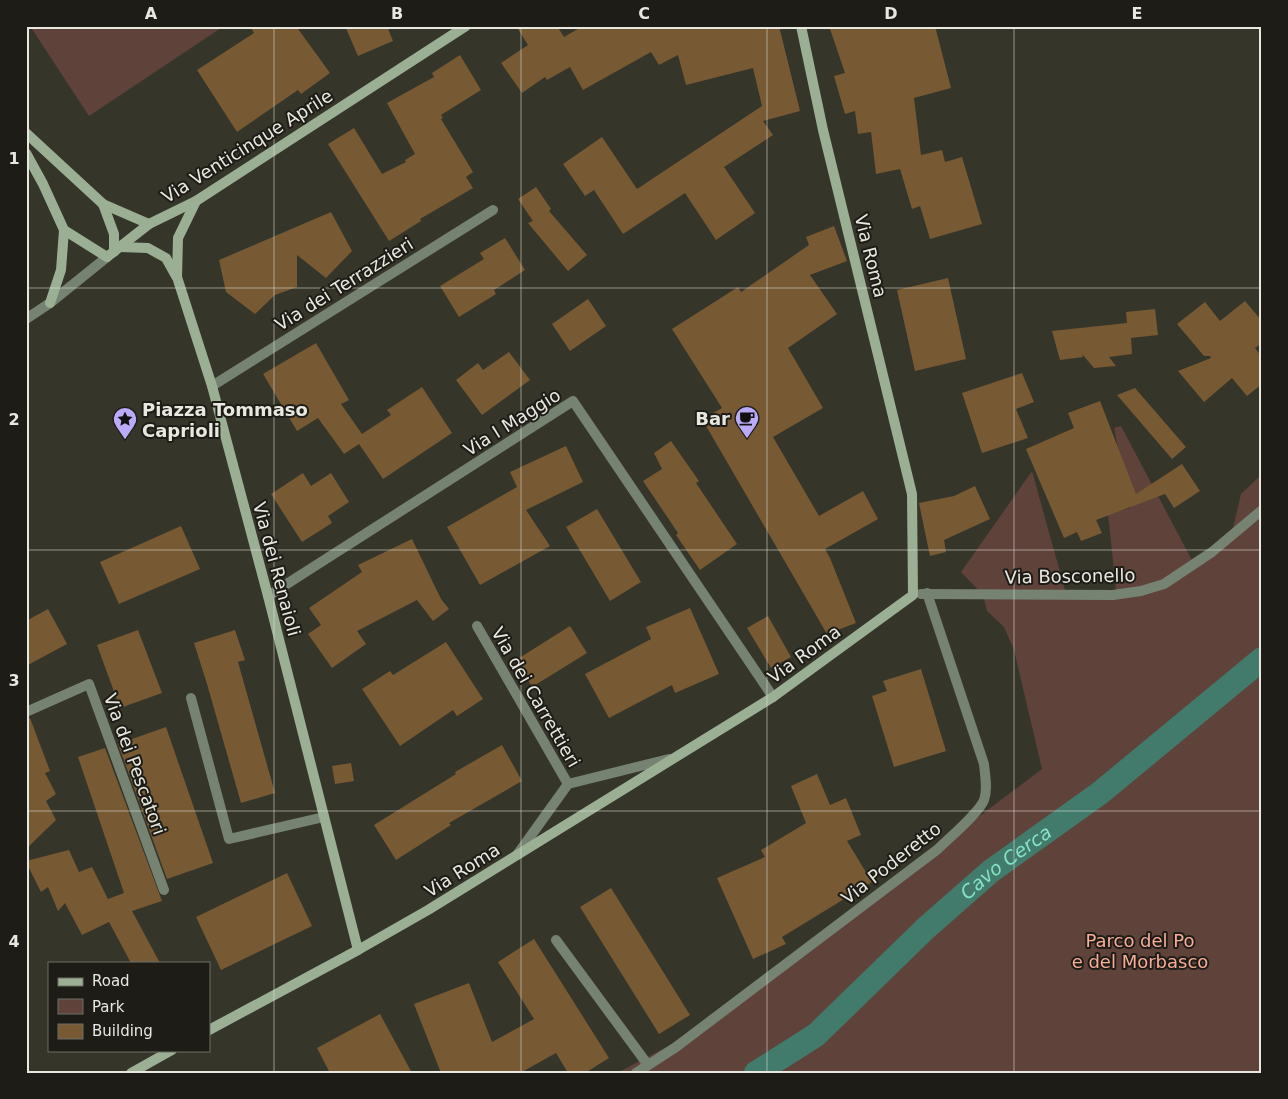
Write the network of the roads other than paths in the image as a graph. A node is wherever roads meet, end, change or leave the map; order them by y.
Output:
1 (466, 26) edge
2 (801, 26) edge
3 (26, 133) edge
4 (26, 153) edge
5 (196, 201) junction
6 (104, 204) junction
7 (493, 210) dead end
8 (149, 224) junction
9 (64, 230) junction
10 (114, 252) junction
11 (177, 277) junction
12 (50, 303) junction
13 (26, 319) edge
14 (212, 386) junction
15 (1262, 510) edge
16 (927, 593) junction
17 (913, 595) junction
18 (268, 596) junction
19 (477, 626) dead end
20 (773, 697) junction
21 (191, 698) dead end
22 (26, 712) edge
23 (673, 759) junction
24 (568, 784) junction
25 (324, 817) junction
26 (516, 856) junction
27 (164, 890) dead end
28 (556, 940) dead end
29 (358, 950) junction
30 (210, 1029) edge
31 (168, 1052) edge
32 (648, 1065) junction
33 (131, 1073) edge
34 (636, 1073) edge

1 - 5 street, Via Venticinque Aprile
2 - 17 street, Via Roma
3 - 6 street
4 - 9 street
5 - 8 street, Via Venticinque Aprile
5 - 11 street, Via dei Renaioli
6 - 8 street
6 - 10 street
7 - 14 street, Via dei Terrazzieri
8 - 10 street, Via Venticinque Aprile
9 - 10 street
9 - 12 street
10 - 11 street
10 - 12 street, Via Venticinque Aprile
11 - 14 street, Via dei Renaioli
12 - 13 street, Via Venticinque Aprile
14 - 18 street, Via dei Renaioli
15 - 16 street, Via Bosconello
16 - 17 street, Via Bosconello
16 - 32 street, Via Poderetto
17 - 20 street, Via Roma
18 - 20 street, Via I Maggio
18 - 25 street, Via dei Renaioli
19 - 24 street, Via dei Carrettieri
20 - 23 street, Via Roma
21 - 25 street
22 - 27 street, Via dei Pescatori
23 - 24 street, Via dei Carrettieri
23 - 26 street, Via Roma
24 - 26 street, Via dei Carrettieri
25 - 29 street, Via dei Renaioli
26 - 29 street, Via Roma
28 - 32 street
29 - 30 street, Via Roma
31 - 33 street
32 - 34 street, Via Poderetto

